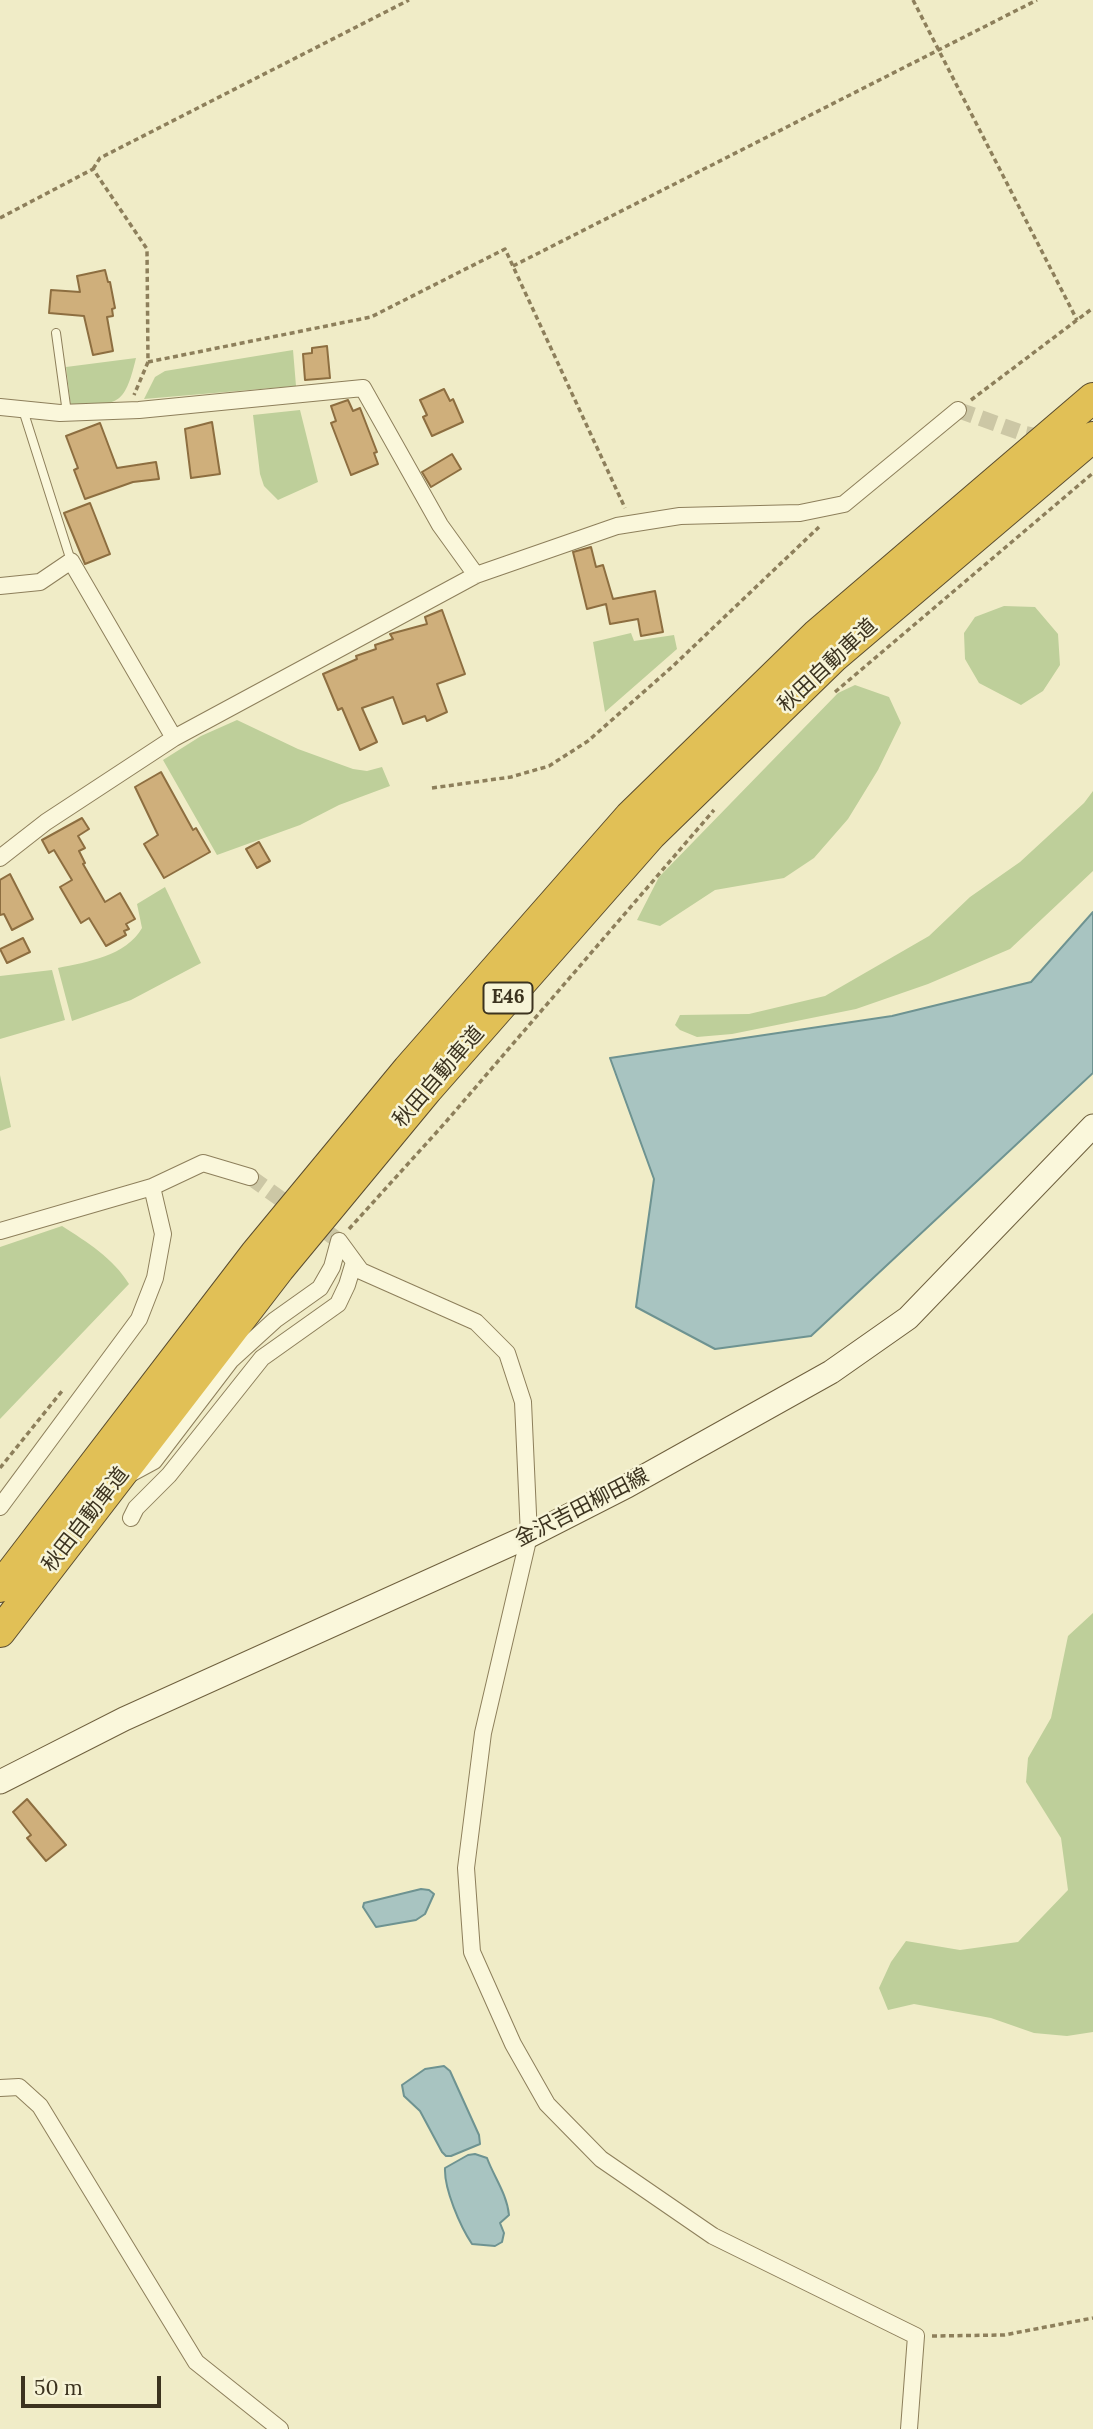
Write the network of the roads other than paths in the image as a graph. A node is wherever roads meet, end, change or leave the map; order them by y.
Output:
1 (56, 333) dead end
2 (1093, 398) edge
3 (0, 407) edge
4 (23, 410) junction
5 (958, 410) road end
6 (68, 413) junction
7 (1093, 437) edge
8 (71, 561) junction
9 (476, 575) junction
10 (0, 586) edge
11 (174, 737) junction
12 (0, 858) edge
13 (1093, 1126) edge
14 (250, 1177) tunnel mouth
15 (152, 1187) junction
16 (0, 1231) edge
17 (354, 1262) junction
18 (116, 1481) junction
19 (0, 1507) edge
20 (131, 1518) dead end
21 (529, 1536) junction
22 (0, 1587) edge
23 (0, 1632) edge
24 (0, 1782) edge
25 (0, 2088) edge
26 (280, 2429) edge
27 (908, 2429) edge

1 - 6 lane
2 - 22 highway, 秋田自動車道 / E46
3 - 4 street
4 - 6 street
4 - 8 lane
5 - 9 street
6 - 9 street
7 - 18 highway, 秋田自動車道 / E46
8 - 10 street
8 - 11 street
9 - 11 street
11 - 12 street
13 - 21 main road, 金沢吉田柳田線
14 - 15 street
15 - 16 street
15 - 19 street
17 - 18 street
17 - 20 street
17 - 21 street
18 - 23 highway, 秋田自動車道 / E46
21 - 24 main road, 金沢吉田柳田線
21 - 27 street
25 - 26 street

